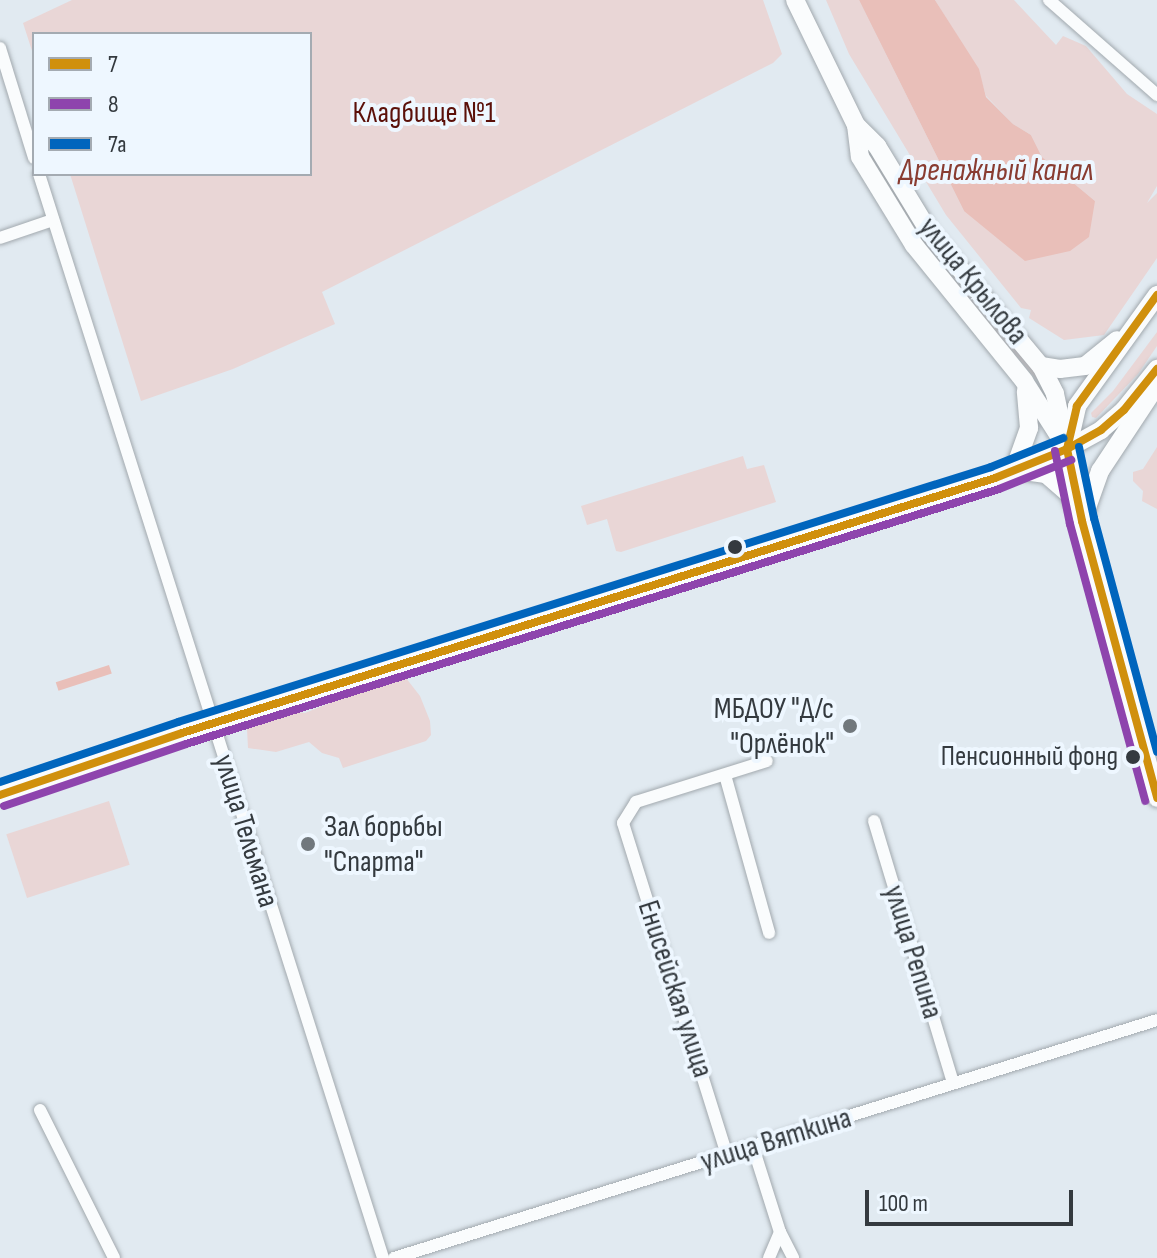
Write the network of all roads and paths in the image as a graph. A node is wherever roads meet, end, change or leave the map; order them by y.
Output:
1 (795, 0) edge
2 (1049, 0) edge
3 (0, 48) edge
4 (1157, 95) edge
5 (856, 125) junction
6 (32, 152) edge
7 (40, 176) edge
8 (53, 220) junction
9 (0, 238) edge
10 (1157, 295) edge
11 (1146, 314) junction
12 (1041, 366) junction
13 (1157, 369) edge
14 (1024, 381) junction
15 (1157, 385) edge
16 (1067, 449) junction
17 (1014, 470) junction
18 (1082, 521) junction
19 (213, 723) junction
20 (767, 761) dead end
21 (725, 775) junction
22 (0, 795) edge
23 (1157, 798) edge
24 (874, 821) dead end
25 (769, 933) dead end
26 (1157, 1020) edge
27 (953, 1083) junction
28 (40, 1110) dead end
29 (753, 1147) junction
30 (727, 1155) junction
31 (780, 1232) junction
32 (114, 1258) edge
33 (383, 1258) edge
34 (394, 1258) edge
35 (769, 1258) edge
36 (793, 1258) edge

1 - 5 main road, улица Крылова
2 - 4 street
3 - 6 street
5 - 12 main road, улица Крылова
5 - 14 main road, улица Крылова
7 - 8 street, улица Тельмана
8 - 9 street
8 - 19 street, улица Тельмана
10 - 11 main road
11 - 12 main road
11 - 16 main road
12 - 16 main road, улица Крылова
13 - 16 main road
14 - 16 main road, улица Крылова
14 - 17 main road
15 - 18 main road
16 - 17 main road
16 - 18 main road, улица Крылова
17 - 18 main road
17 - 19 main road
18 - 23 main road, улица Крылова
19 - 22 main road
19 - 33 street, улица Тельмана
20 - 21 street
21 - 25 street
21 - 30 street, Енисейская улица
24 - 27 street, улица Репина
26 - 27 street, улица Вяткина
27 - 29 street, улица Вяткина
28 - 32 street
29 - 30 street, улица Вяткина
29 - 31 street
30 - 34 street, улица Вяткина
31 - 35 street
31 - 36 street

